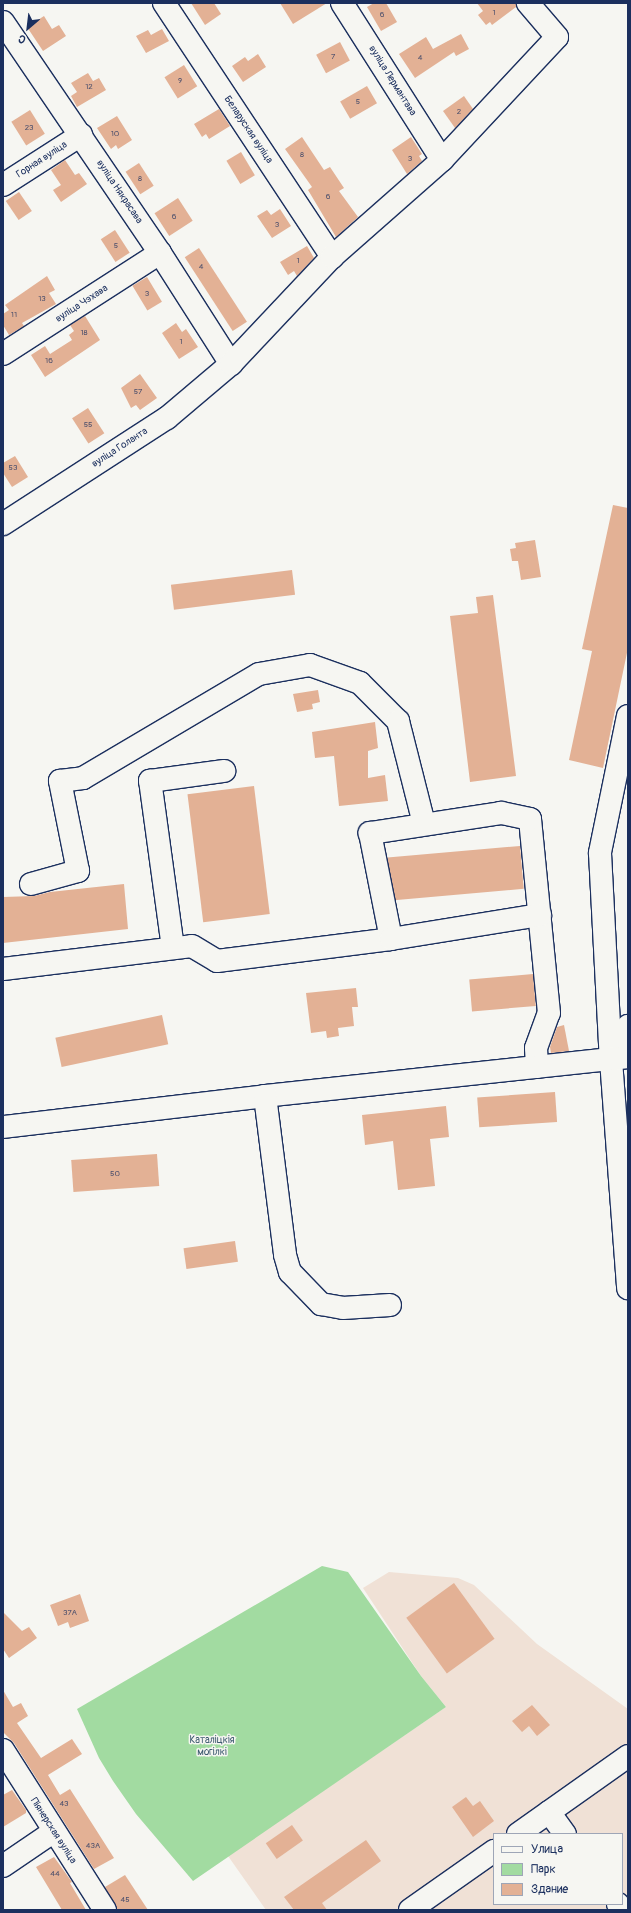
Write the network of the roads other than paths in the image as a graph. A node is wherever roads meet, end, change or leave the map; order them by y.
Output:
1 (164, 3) edge
2 (342, 3) edge
3 (528, 3) edge
4 (3, 22) edge
5 (81, 135) junction
6 (442, 160) junction
7 (3, 185) edge
8 (160, 253) junction
9 (332, 257) junction
10 (3, 354) edge
11 (231, 364) junction
12 (3, 524) edge
13 (628, 716) edge
14 (224, 770) dead end
15 (424, 824) junction
16 (31, 884) dead end
17 (540, 915) junction
18 (391, 939) junction
19 (173, 948) junction
20 (3, 969) edge
21 (628, 1026) edge
22 (620, 1058) edge
23 (538, 1067) junction
24 (265, 1096) junction
25 (3, 1127) edge
26 (628, 1288) edge
27 (390, 1305) dead end
28 (3, 1750) edge
29 (628, 1756) edge
30 (549, 1812) junction
31 (53, 1832) junction
32 (519, 1833) edge
33 (564, 1833) edge
34 (493, 1852) edge
35 (3, 1866) edge
36 (105, 1910) edge
37 (410, 1910) edge

1 - 9 street, Беларуская вуліца
2 - 6 street, вуліца Лермантава
3 - 6 street, вуліца Голанта
4 - 5 street, вуліца Някрасава
5 - 7 street, Горная вуліца
5 - 8 street, вуліца Някрасава
6 - 9 street, вуліца Голанта
8 - 10 street, вуліца Чэхава
8 - 11 street, вуліца Някрасава
9 - 11 street, вуліца Голанта
11 - 12 street, вуліца Голанта
13 - 22 street
14 - 19 street
15 - 16 street
15 - 17 street
15 - 18 street
17 - 18 street
17 - 23 street
18 - 19 street
19 - 20 street
21 - 22 street
22 - 23 street
22 - 26 street
23 - 24 street
24 - 25 street
24 - 27 street
28 - 31 street, Піянерская вуліца
29 - 30 street
30 - 32 street
30 - 33 street
31 - 35 street
31 - 36 street, Піянерская вуліца
34 - 37 street

